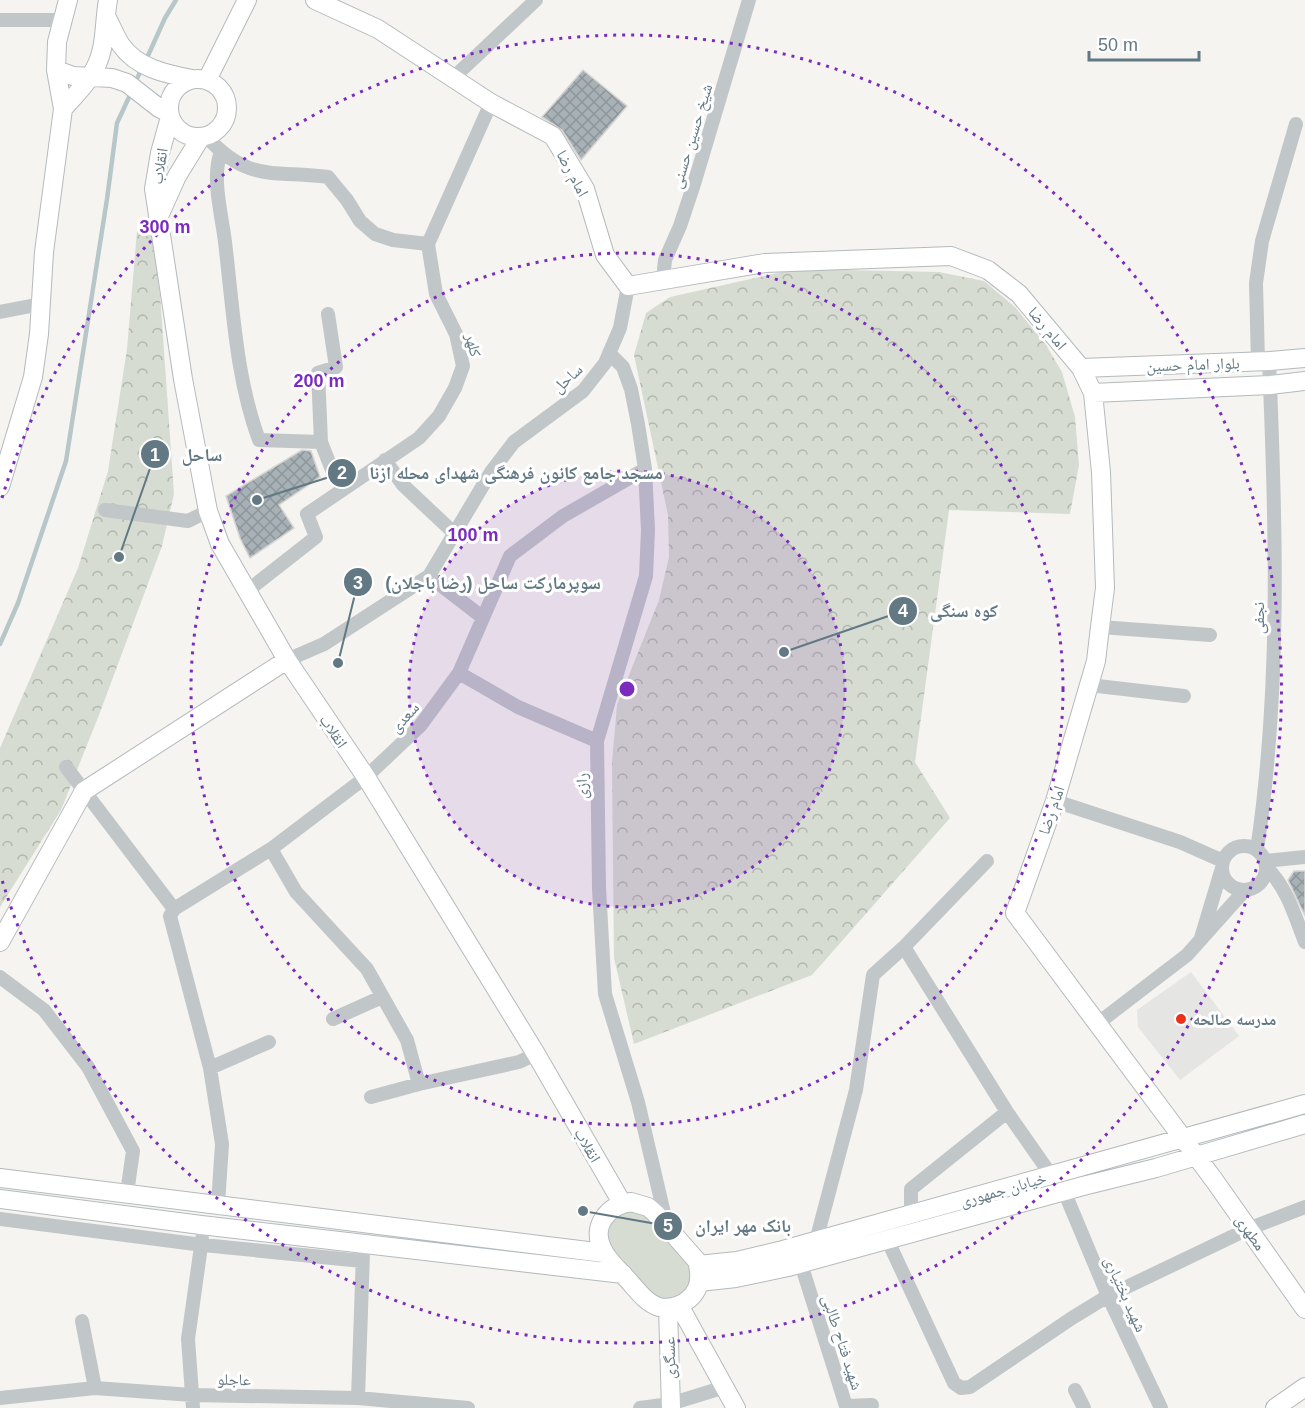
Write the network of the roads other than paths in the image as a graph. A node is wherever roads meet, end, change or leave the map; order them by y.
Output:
1 (68, 0) edge
2 (246, 0) edge
3 (315, 0) edge
4 (536, 0) edge
5 (749, 0) edge
6 (106, 7) edge
7 (0, 20) edge
8 (63, 20) junction
9 (56, 70) junction
10 (93, 77) junction
11 (192, 78) junction
12 (453, 78) junction
13 (491, 102) junction
14 (63, 109) junction
15 (166, 113) junction
16 (1296, 124) dead end
17 (204, 137) junction
18 (221, 152) junction
19 (159, 216) junction
20 (428, 244) junction
21 (663, 280) junction
22 (628, 286) junction
23 (41, 304) junction
24 (0, 312) edge
25 (328, 314) dead end
26 (609, 353) junction
27 (1305, 358) edge
28 (1263, 362) junction
29 (1081, 368) junction
30 (1305, 381) edge
31 (1270, 385) junction
32 (1093, 393) junction
33 (321, 442) junction
34 (385, 459) junction
35 (3, 466) edge
36 (645, 469) junction
37 (0, 487) edge
38 (344, 488) junction
39 (105, 510) dead end
40 (208, 511) junction
41 (454, 532) junction
42 (429, 576) junction
43 (246, 592) junction
44 (482, 617) junction
45 (1100, 627) junction
46 (1210, 635) dead end
47 (287, 660) junction
48 (459, 673) junction
49 (1089, 686) junction
50 (1184, 696) dead end
51 (597, 741) junction
52 (66, 767) dead end
53 (366, 777) junction
54 (84, 791) junction
55 (1055, 801) junction
56 (271, 849) junction
57 (1305, 857) edge
58 (1263, 860) junction
59 (987, 861) dead end
60 (1222, 865) junction
61 (1245, 890) junction
62 (174, 909) junction
63 (0, 942) edge
64 (1200, 942) junction
65 (1305, 942) edge
66 (904, 947) junction
67 (0, 977) edge
68 (382, 997) junction
69 (333, 1020) dead end
70 (1097, 1024) junction
71 (269, 1042) dead end
72 (536, 1054) junction
73 (210, 1068) junction
74 (419, 1084) junction
75 (371, 1097) dead end
76 (1305, 1104) edge
77 (1008, 1112) junction
78 (1305, 1124) edge
79 (1182, 1137) junction
80 (1196, 1156) junction
81 (1051, 1175) junction
82 (0, 1178) edge
83 (1064, 1191) junction
84 (127, 1193) junction
85 (0, 1199) edge
86 (211, 1203) junction
87 (622, 1203) junction
88 (1305, 1207) edge
89 (911, 1215) junction
90 (0, 1219) edge
91 (201, 1224) junction
92 (667, 1226) junction
93 (1248, 1229) junction
94 (816, 1241) junction
95 (888, 1241) junction
96 (363, 1243) junction
97 (203, 1245) junction
98 (604, 1253) junction
99 (362, 1261) junction
100 (801, 1264) junction
101 (623, 1274) junction
102 (698, 1274) junction
103 (1108, 1296) junction
104 (673, 1307) junction
105 (1305, 1309) edge
106 (82, 1321) dead end
107 (724, 1387) junction
108 (1305, 1387) edge
109 (95, 1388) junction
110 (1075, 1390) dead end
111 (0, 1398) edge
112 (357, 1398) junction
113 (193, 1401) edge
114 (872, 1405) dead end
115 (670, 1406) edge
116 (468, 1408) edge
117 (640, 1408) edge
118 (736, 1408) edge
119 (1084, 1408) edge
120 (1161, 1408) edge
121 (1275, 1408) edge

1 - 8 street
2 - 11 street
3 - 12 street, امام رضا
4 - 12 street
5 - 21 street, شیخ حسین حسنی
6 - 10 street
6 - 11 street
7 - 8 street
8 - 9 street
9 - 10 street
9 - 14 street
10 - 14 street
10 - 15 street
11 - 15 street
11 - 17 street
12 - 13 street, امام رضا
13 - 20 street
13 - 22 street, امام رضا
14 - 23 street
15 - 17 street
15 - 19 street, انقلاب
16 - 28 street, نجفی
17 - 18 street
17 - 19 street, انقلاب
18 - 20 street
18 - 33 street
19 - 40 street, انقلاب
20 - 34 street, کلهر
21 - 22 street, امام رضا
21 - 29 street, امام رضا
22 - 26 street, ساحل
23 - 24 street
23 - 35 street
25 - 33 street
26 - 36 street, رازی
26 - 41 street, ساحل
27 - 28 street, بلوار امام حسین
28 - 29 street, بلوار امام حسین
28 - 31 street, نجفی
29 - 32 street, امام رضا
30 - 31 street, بلوار امام حسین
31 - 32 street, بلوار امام حسین
31 - 58 street, نجفی
32 - 45 street, امام رضا
33 - 38 street
34 - 38 street, کلهر
34 - 41 street
35 - 37 street
36 - 44 street, سعدی
36 - 51 street, رازی
38 - 43 street, کلهر
39 - 40 street
40 - 43 street, انقلاب
41 - 42 street, ساحل
42 - 44 street
42 - 47 street, ساحل
43 - 47 street, انقلاب
44 - 48 street, سعدی
45 - 46 street
45 - 49 street, امام رضا
47 - 53 street, انقلاب
47 - 54 street
48 - 51 street
48 - 53 street, سعدی
49 - 50 street
49 - 55 street, امام رضا
51 - 92 street, رازی
52 - 54 street
53 - 56 street, سعدی
53 - 72 street, انقلاب
54 - 62 street
54 - 63 street
55 - 60 street
55 - 70 street, امام رضا
56 - 62 street, سعدی
56 - 68 street
57 - 58 street
58 - 60 street
58 - 61 street
58 - 65 street
59 - 66 street
60 - 61 street
60 - 64 street
61 - 64 street
62 - 73 street
64 - 70 street
66 - 77 street
66 - 94 street
67 - 84 street
68 - 69 street
68 - 74 street
70 - 79 street, امام رضا
71 - 73 street
72 - 74 street
72 - 87 street, انقلاب
73 - 86 street
74 - 75 street
76 - 79 street, خیابان جمهوری
77 - 81 street
77 - 89 street
78 - 80 street, خیابان جمهوری
79 - 80 street, مطهری
79 - 81 street, خیابان جمهوری
80 - 83 street, خیابان جمهوری
80 - 93 street, مطهری
81 - 89 street, خیابان جمهوری
82 - 84 street
83 - 95 street, خیابان جمهوری
83 - 103 street, شهید بختیاری
84 - 86 street
85 - 91 street
86 - 91 street
86 - 98 street
87 - 92 street
87 - 98 street
88 - 93 street
89 - 94 street, خیابان جمهوری
90 - 97 street
91 - 96 street
91 - 97 street
92 - 102 street
93 - 103 street
93 - 105 street, مطهری
94 - 102 street, خیابان جمهوری
95 - 100 street, خیابان جمهوری
95 - 103 street
96 - 99 street
96 - 101 street
97 - 99 street
97 - 113 street
98 - 101 street
99 - 112 street
100 - 102 street, خیابان جمهوری
100 - 114 street, شهید فتاح طالبی
101 - 104 street
102 - 104 street
103 - 120 street, شهید بختیاری
104 - 107 street
104 - 115 street, عسگری
106 - 109 street
107 - 115 street
107 - 118 street
108 - 121 street
109 - 111 street, عاجلو
109 - 113 street, عاجلو
110 - 119 street
112 - 113 street, عاجلو
112 - 116 street, عاجلو
115 - 117 street

